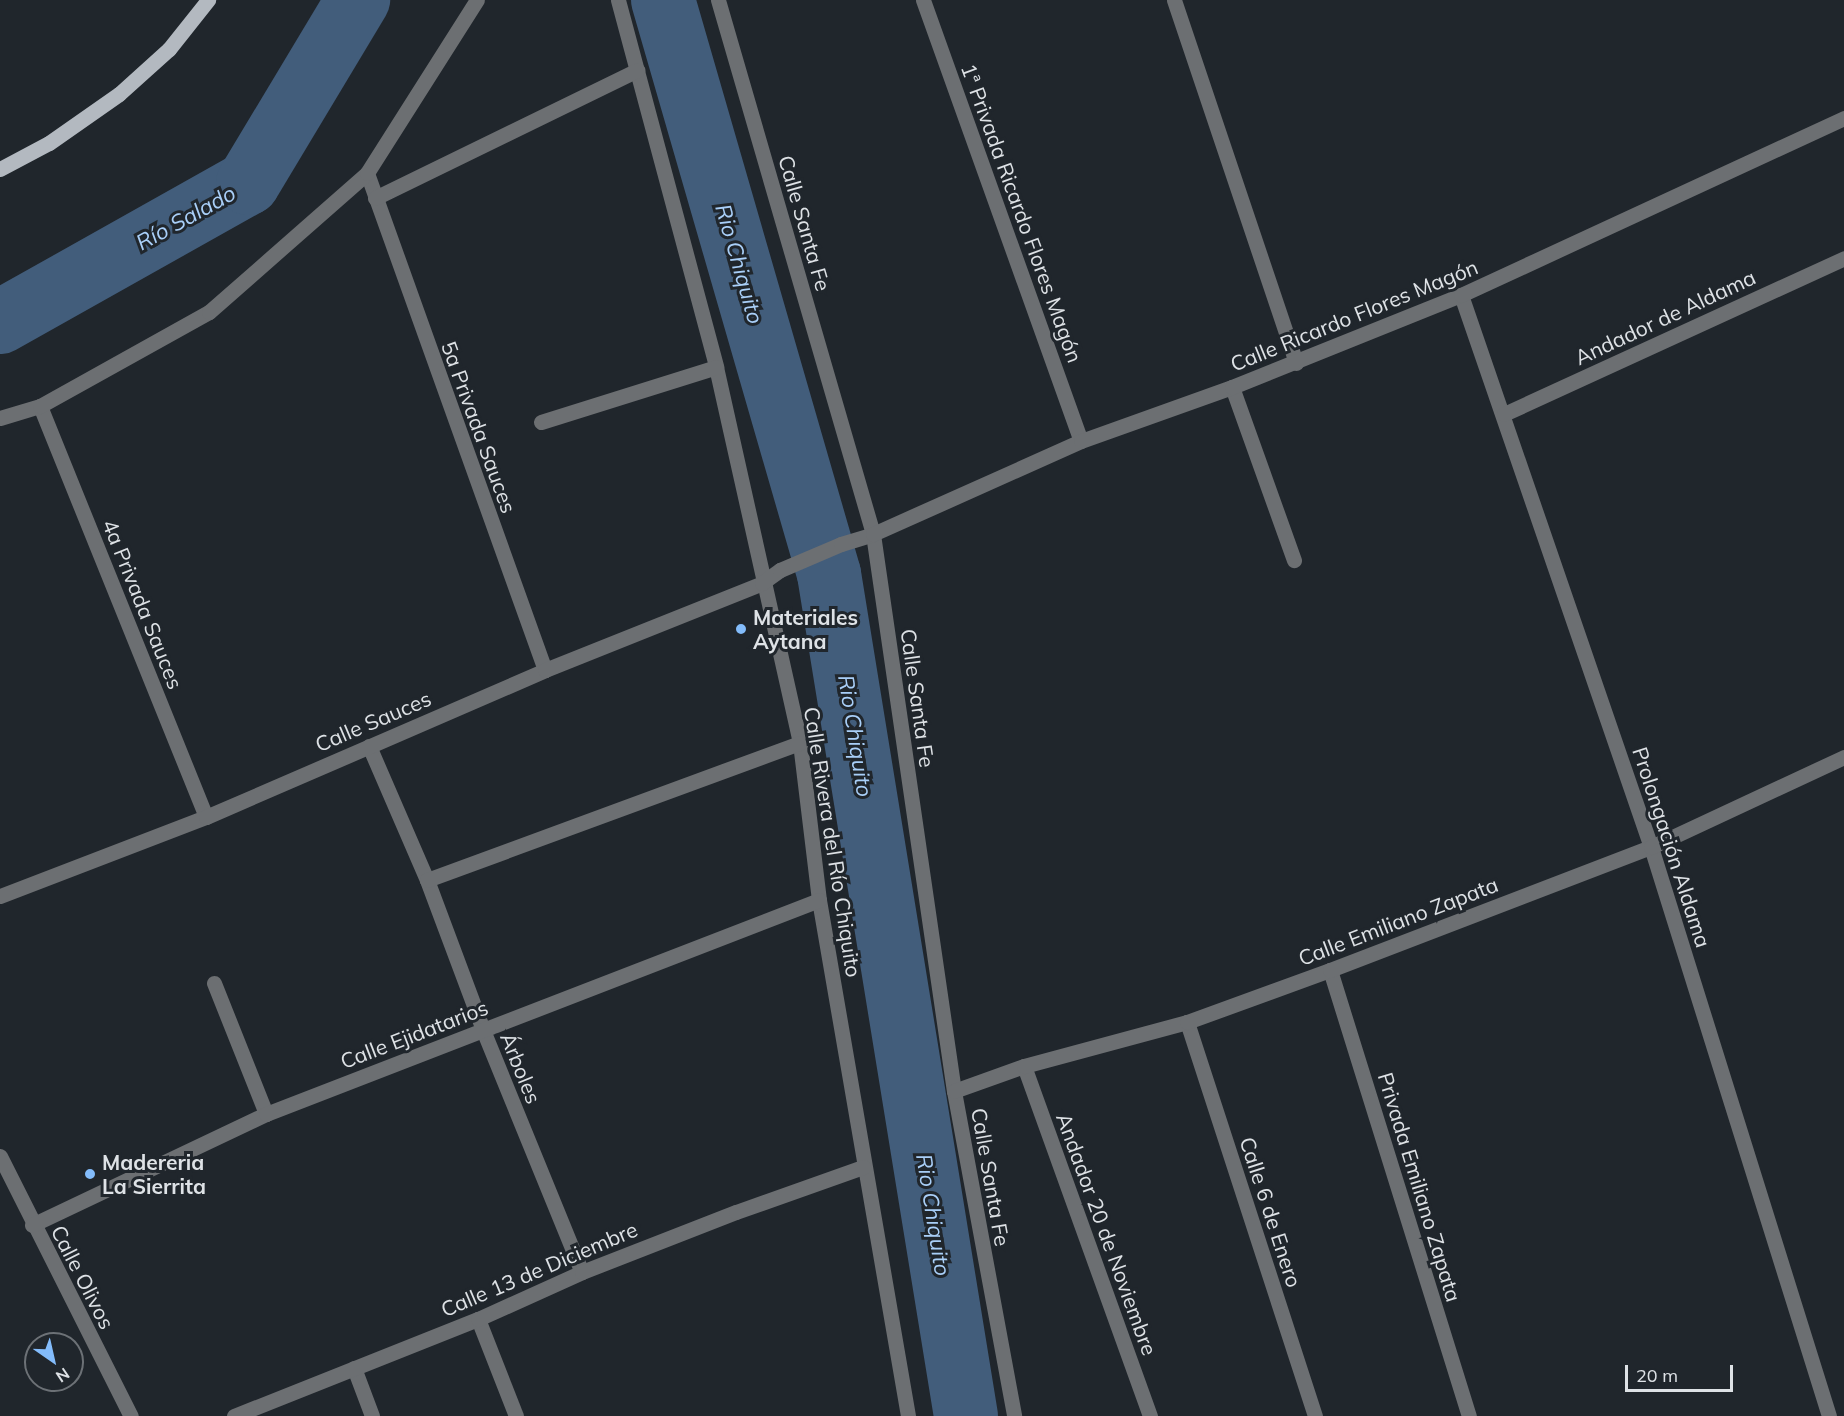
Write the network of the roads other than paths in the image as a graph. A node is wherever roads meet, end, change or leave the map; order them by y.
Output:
1 (208, 0) edge
2 (477, 0) edge
3 (618, 0) edge
4 (718, 0) edge
5 (923, 0) edge
6 (1174, 0) edge
7 (638, 70) junction
8 (1844, 118) edge
9 (0, 169) edge
10 (367, 173) junction
11 (375, 198) junction
12 (1844, 258) edge
13 (1461, 296) junction
14 (1296, 363) junction
15 (716, 367) junction
16 (1232, 387) junction
17 (40, 406) junction
18 (1504, 414) junction
19 (0, 418) edge
20 (541, 422) dead end
21 (1081, 441) junction
22 (873, 534) junction
23 (841, 544) joint
24 (1294, 560) dead end
25 (762, 583) junction
26 (545, 670) junction
27 (800, 743) junction
28 (369, 746) junction
29 (1844, 757) edge
30 (206, 817) junction
31 (1651, 847) junction
32 (427, 880) junction
33 (0, 896) edge
34 (819, 900) junction
35 (1330, 970) junction
36 (214, 983) dead end
37 (1187, 1022) junction
38 (483, 1030) junction
39 (1024, 1066) junction
40 (954, 1091) junction
41 (266, 1114) junction
42 (0, 1156) edge
43 (863, 1167) junction
44 (4, 1179) edge
45 (32, 1225) junction
46 (582, 1272) junction
47 (478, 1319) junction
48 (354, 1368) junction
49 (131, 1416) edge
50 (234, 1416) edge
51 (372, 1416) edge
52 (516, 1416) edge
53 (908, 1416) edge
54 (1014, 1416) edge
55 (1149, 1416) edge
56 (1315, 1416) edge
57 (1469, 1416) edge
58 (1829, 1416) edge

1 - 9 main road
2 - 10 street
3 - 7 street, Calle Rivera del Río Chiquito
4 - 22 street, Calle Santa Fe
5 - 21 street, 1ª Privada Ricardo Flores Magón
6 - 14 street
7 - 11 street
7 - 15 street, Calle Rivera del Río Chiquito
8 - 13 street, Calle Ricardo Flores Magón
10 - 11 street, 5a Privada Sauces
10 - 17 street
11 - 26 street, 5a Privada Sauces
12 - 18 street, Andador de Aldama
13 - 14 street, Calle Ricardo Flores Magón
13 - 18 street, Prolongación Aldama
14 - 16 street, Calle Ricardo Flores Magón
15 - 20 street
15 - 25 street, Calle Rivera del Río Chiquito
16 - 21 street, Calle Ricardo Flores Magón
16 - 24 street
17 - 19 street
17 - 30 street, 4a Privada Sauces
18 - 31 street, Prolongación Aldama
21 - 22 street, Calle Ricardo Flores Magón
22 - 23 street, Calle Ricardo Flores Magón
22 - 40 street, Calle Santa Fe
23 - 25 street, Calle Sauces
25 - 26 street, Calle Sauces
25 - 27 street, Calle Rivera del Río Chiquito
26 - 28 street, Calle Sauces
27 - 32 street
27 - 34 street, Calle Rivera del Río Chiquito
28 - 30 street, Calle Sauces
28 - 32 street, Árboles
29 - 31 street, Calle Emiliano Zapata
30 - 33 street, Calle Sauces
31 - 35 street, Calle Emiliano Zapata
31 - 58 street, Prolongación Aldama
32 - 38 street, Árboles
34 - 38 street, Calle Ejidatarios
34 - 43 street, Calle Rivera del Río Chiquito
35 - 37 street, Calle Emiliano Zapata
35 - 57 street, Privada Emiliano Zapata
36 - 41 street
37 - 39 street, Calle Emiliano Zapata
37 - 56 street, Calle 6 de Enero
38 - 41 street, Calle Ejidatarios
38 - 46 street, Árboles
39 - 40 street, Calle Emiliano Zapata
39 - 55 street, Andador 20 de Noviembre
40 - 54 street, Calle Santa Fe
41 - 45 street, Calle Ejidatarios
42 - 44 street, Calle Olivos
43 - 46 street, Calle 13 de Diciembre
43 - 53 street, Calle Rivera del Río Chiquito
44 - 45 street, Calle Olivos
45 - 49 street, Calle Olivos
46 - 47 street, Calle 13 de Diciembre
47 - 48 street, Calle 13 de Diciembre
47 - 52 street
48 - 50 street, Calle 13 de Diciembre
48 - 51 street

